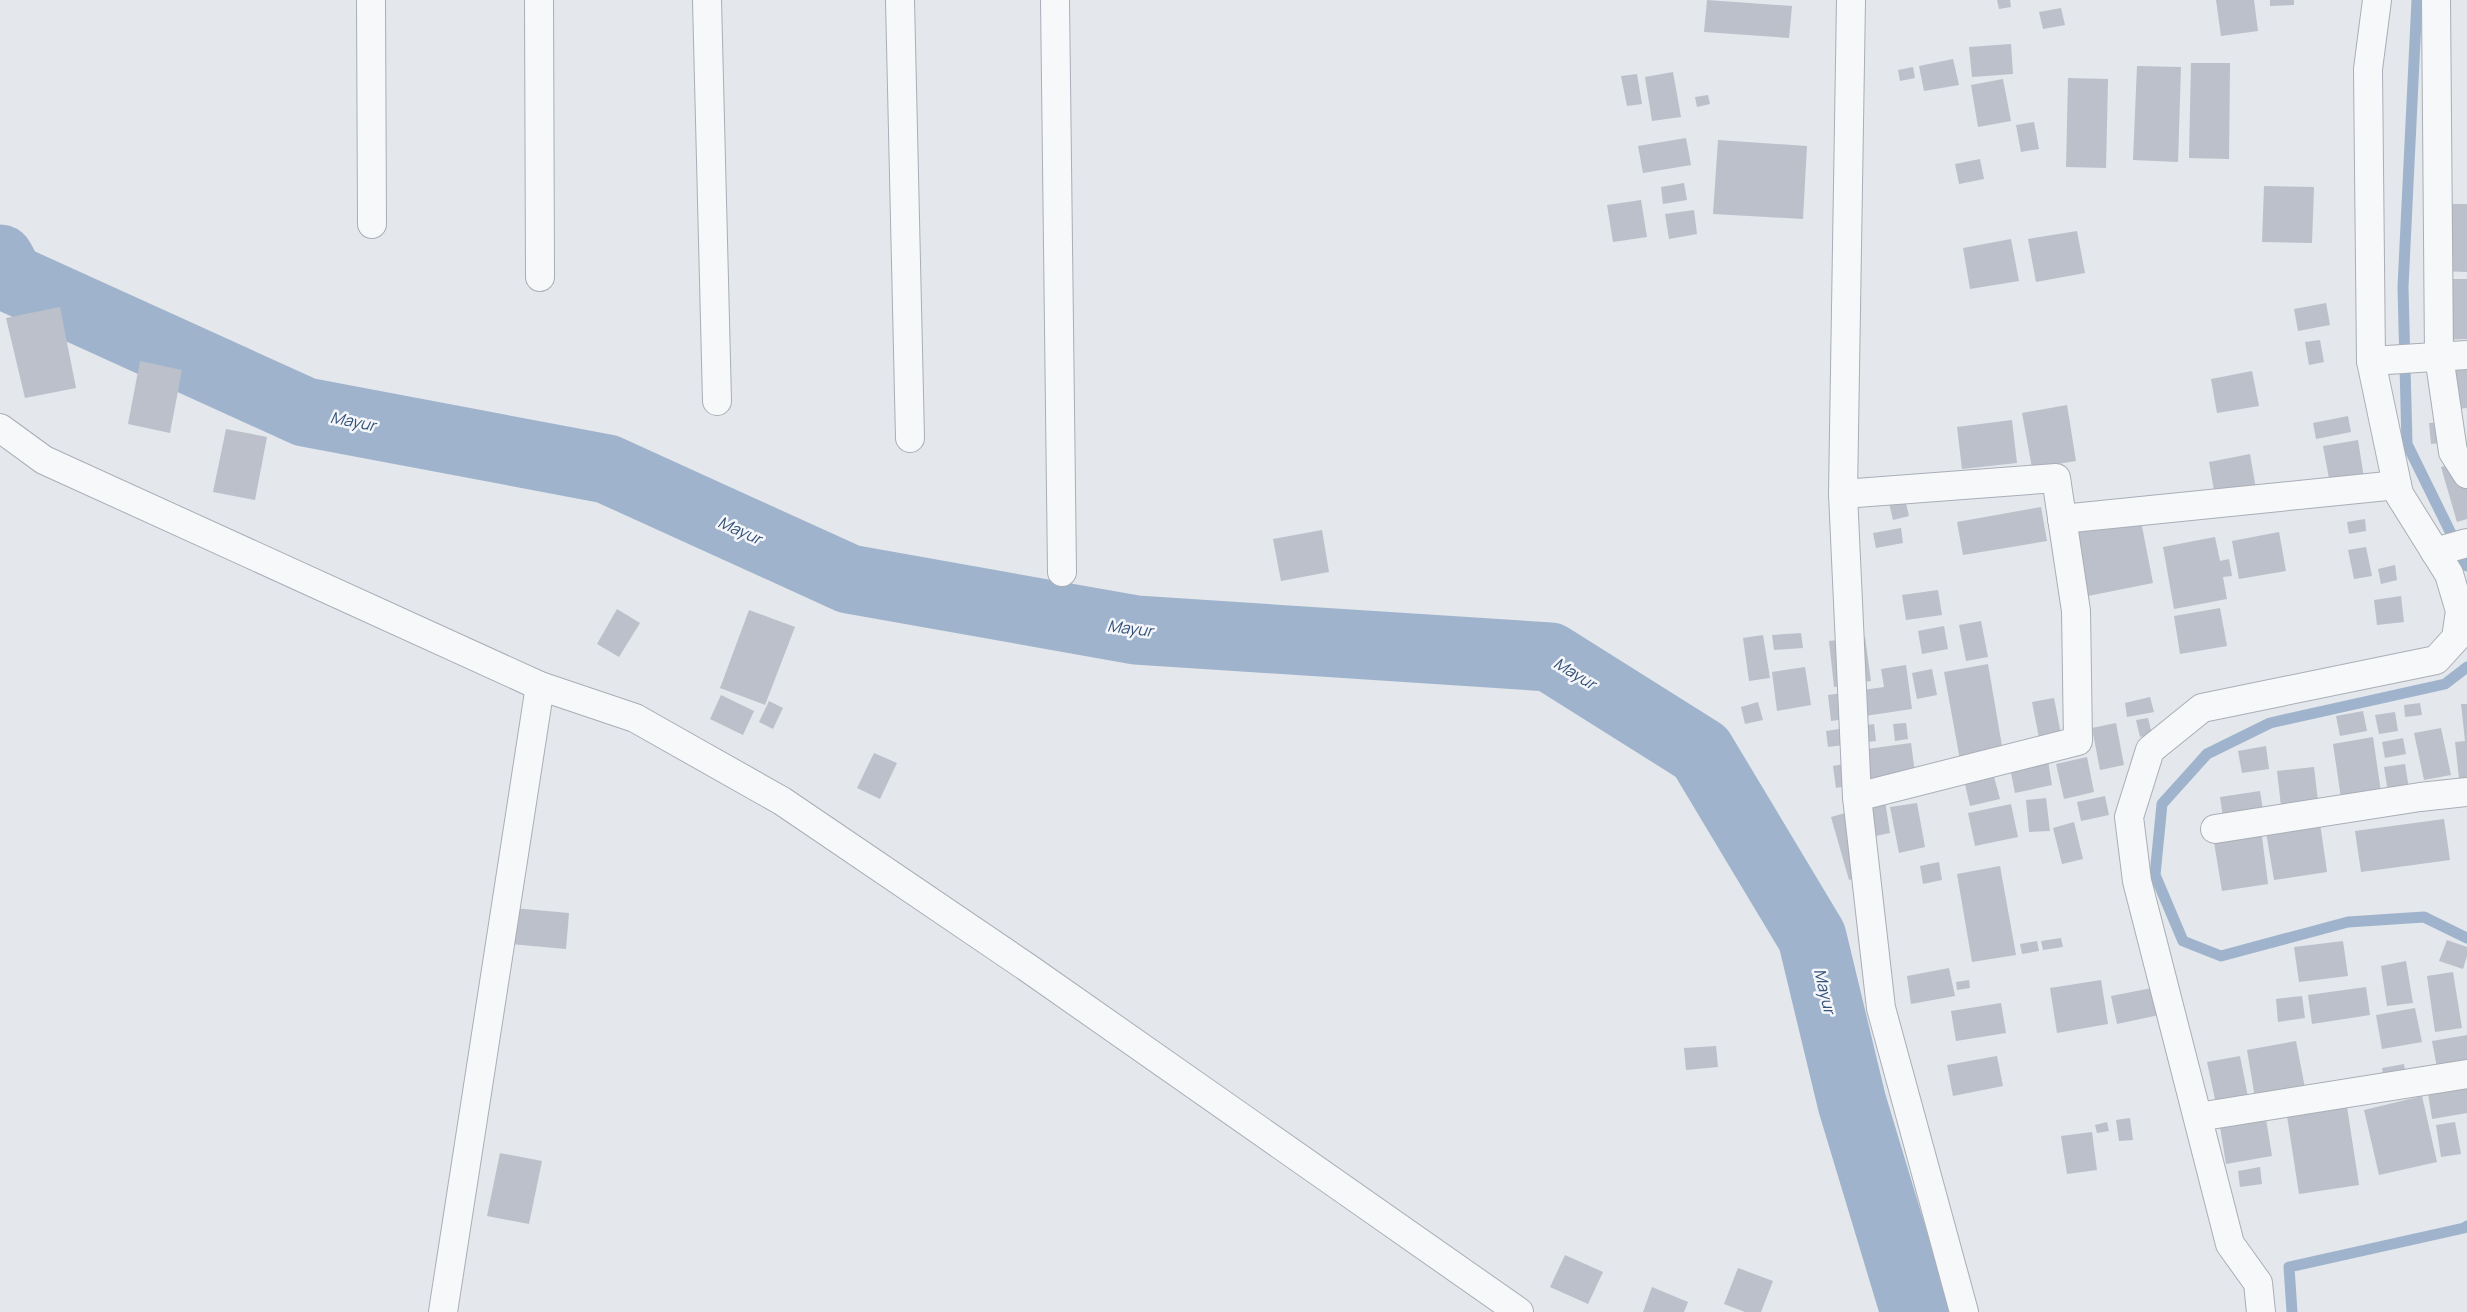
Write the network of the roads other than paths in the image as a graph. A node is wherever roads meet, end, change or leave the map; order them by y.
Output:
1 (371, 0) edge
2 (539, 0) edge
3 (707, 0) edge
4 (900, 0) edge
5 (1055, 0) edge
6 (1851, 0) edge
7 (2377, 0) edge
8 (2436, 0) edge
9 (372, 224) dead end
10 (540, 277) dead end
11 (2467, 355) edge
12 (2432, 356) junction
13 (2371, 361) junction
14 (717, 401) dead end
15 (0, 428) edge
16 (910, 438) dead end
17 (2467, 474) edge
18 (2397, 485) junction
19 (1843, 494) junction
20 (2062, 519) junction
21 (2467, 543) edge
22 (2435, 552) junction
23 (1062, 572) dead end
24 (540, 686) junction
25 (2467, 792) edge
26 (1856, 797) junction
27 (2215, 829) dead end
28 (2467, 1074) edge
29 (2198, 1117) junction
30 (443, 1312) edge
31 (1519, 1312) edge
32 (1964, 1312) edge
33 (2260, 1312) edge

1 - 9 street
2 - 10 street
3 - 14 street
4 - 16 street
5 - 23 street
6 - 19 street
7 - 13 street
8 - 12 street
11 - 12 street
12 - 13 street
12 - 17 street
13 - 18 street
15 - 24 street
18 - 20 street
18 - 22 street
19 - 20 street
19 - 26 street
20 - 26 street
21 - 22 street
22 - 29 street
24 - 30 street
24 - 31 street
25 - 27 street
26 - 32 street
28 - 29 street
29 - 33 street

